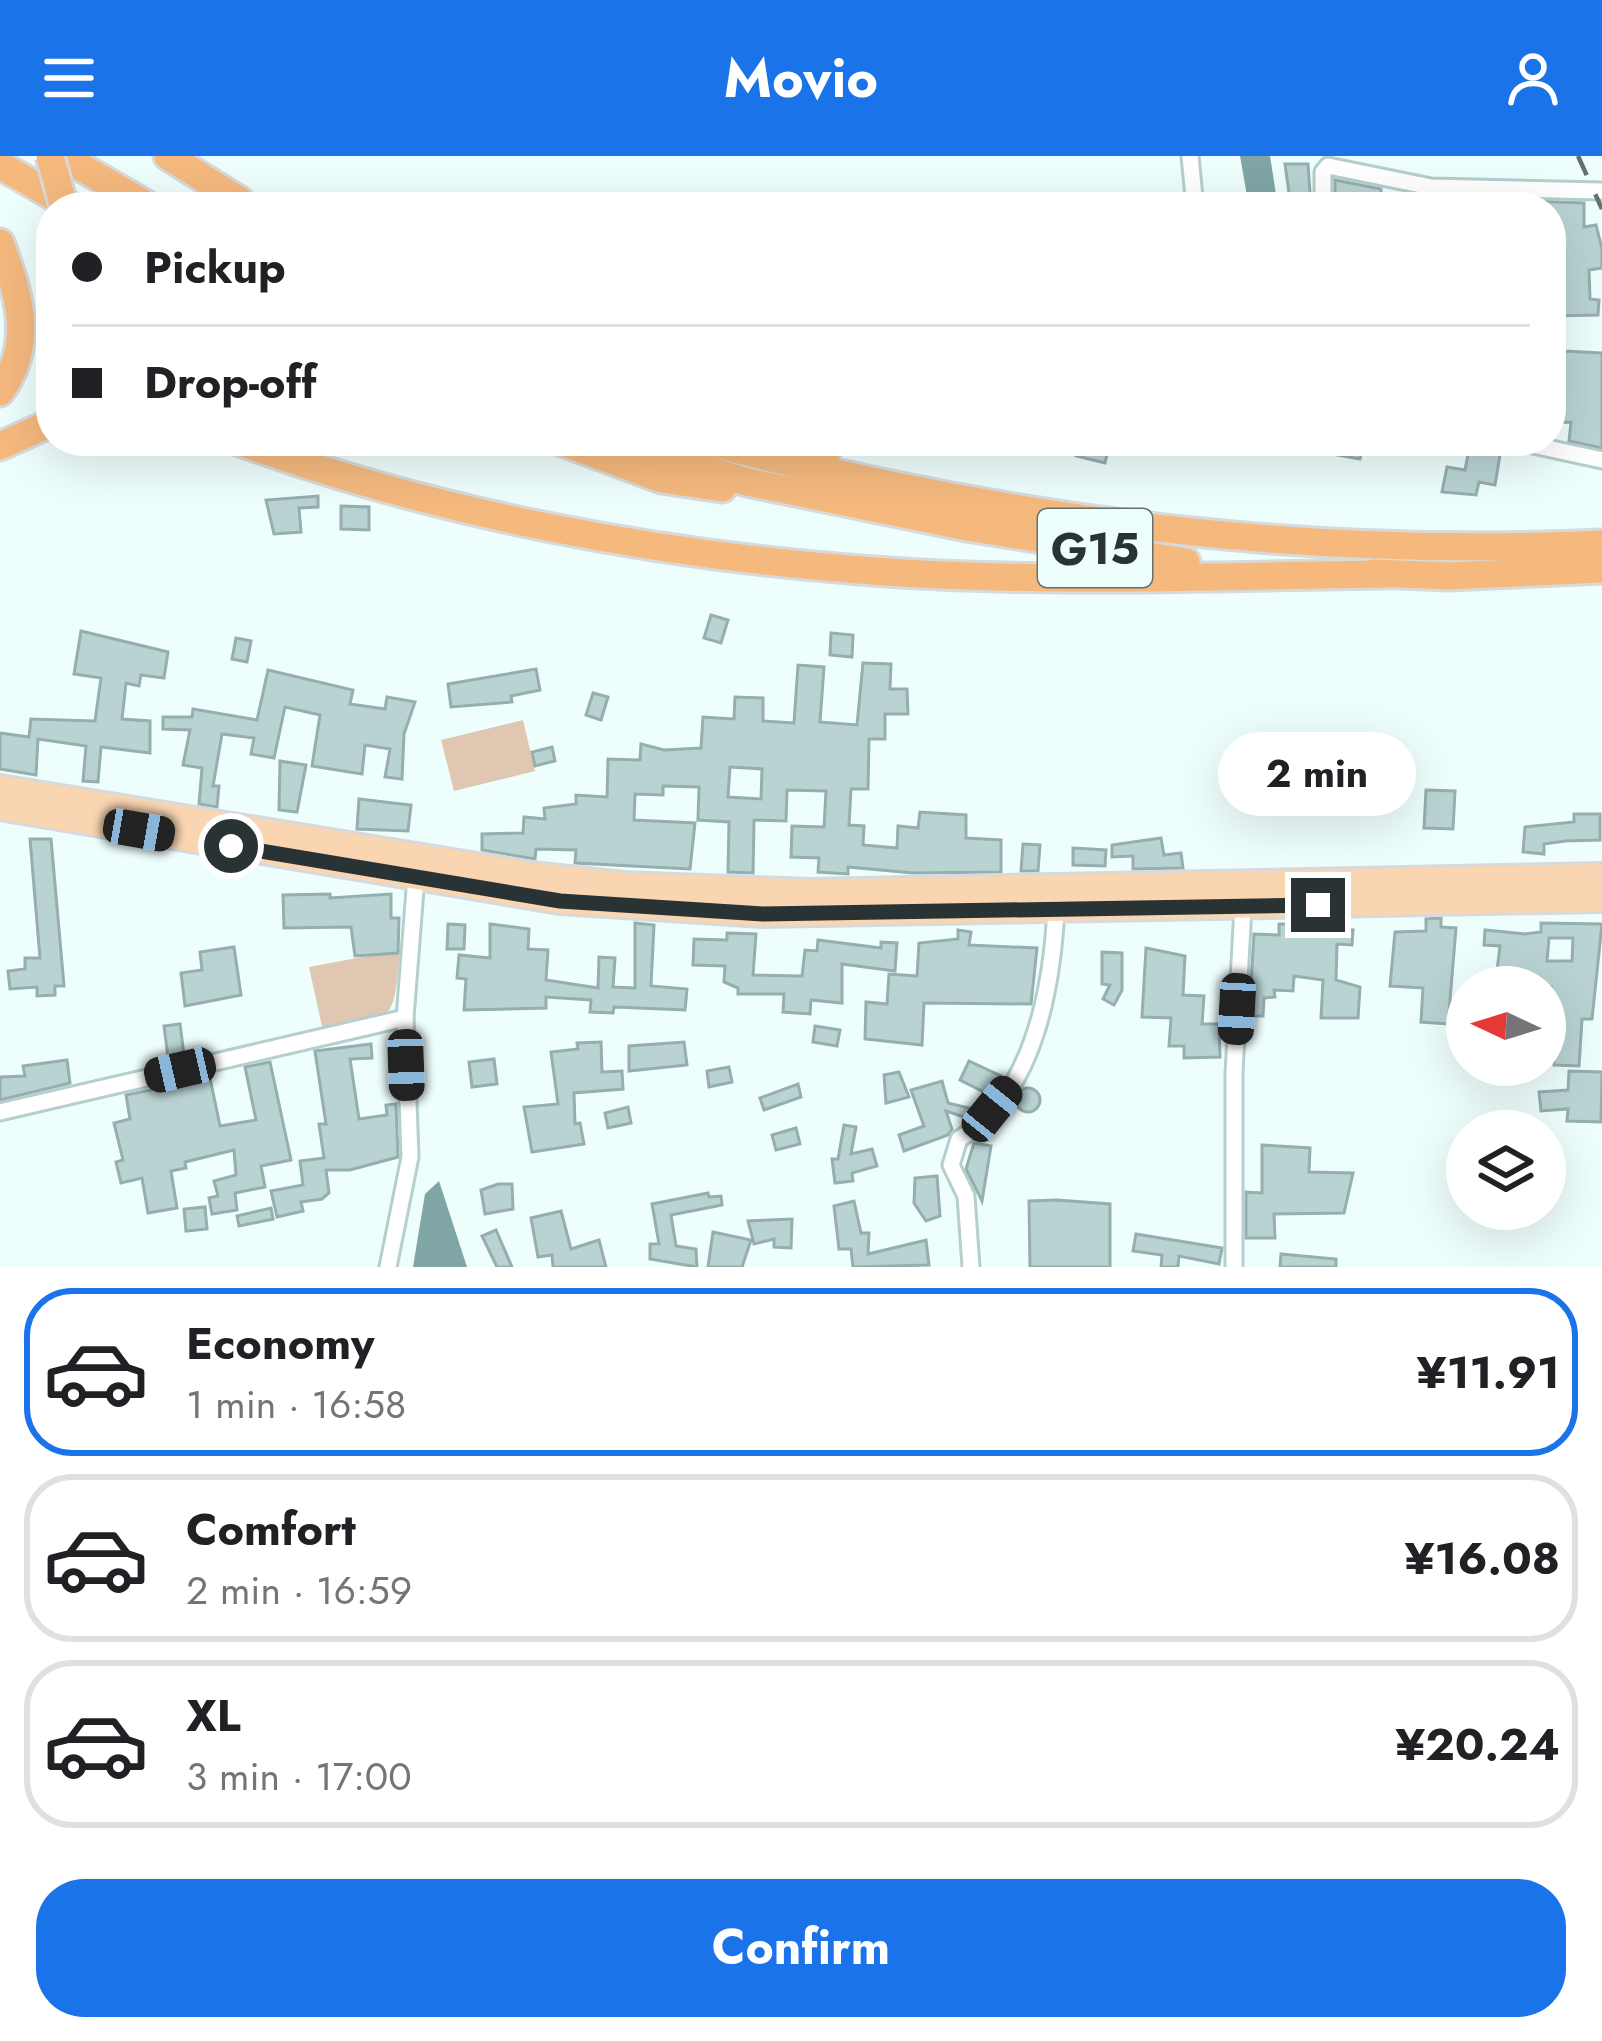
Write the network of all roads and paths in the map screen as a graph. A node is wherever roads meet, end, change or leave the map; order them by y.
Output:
1 (50, 156) edge
2 (62, 156) edge
3 (168, 156) edge
4 (183, 156) edge
5 (1190, 156) edge
6 (0, 165) edge
7 (1602, 191) edge
8 (44, 192) edge
9 (63, 192) edge
10 (124, 192) edge
11 (226, 192) edge
12 (230, 192) edge
13 (1194, 192) edge
14 (1323, 192) edge
15 (0, 243) edge
16 (0, 392) edge
17 (36, 430) edge
18 (0, 446) edge
19 (1566, 452) edge
20 (278, 456) edge
21 (600, 456) edge
22 (664, 456) edge
23 (761, 456) edge
24 (822, 456) edge
25 (1602, 460) edge
26 (892, 482) junction
27 (886, 510) junction
28 (1594, 557) edge
29 (1387, 574) junction
30 (0, 788) edge
31 (0, 807) edge
32 (1602, 876) edge
33 (416, 877) junction
34 (1602, 899) edge
35 (1244, 907) junction
36 (1056, 909) junction
37 (405, 1018) junction
38 (0, 1112) edge
39 (388, 1267) edge
40 (970, 1267) edge
41 (1234, 1267) edge

1 - 9 highway, bridge
2 - 10 highway
3 - 11 highway
4 - 12 highway
5 - 13 street
6 - 8 highway
7 - 14 street
15 - 16 highway
17 - 18 highway
19 - 25 street
20 - 29 highway
21 - 27 highway
22 - 27 highway, G15
23 - 26 highway, G15
24 - 26 highway
26 - 28 highway, G15
27 - 29 highway, G15
28 - 29 highway, G15
30 - 32 main road
31 - 33 main road
33 - 36 main road
33 - 37 street
34 - 35 main road
35 - 36 main road
35 - 41 street
36 - 40 street
37 - 38 street
37 - 39 street

